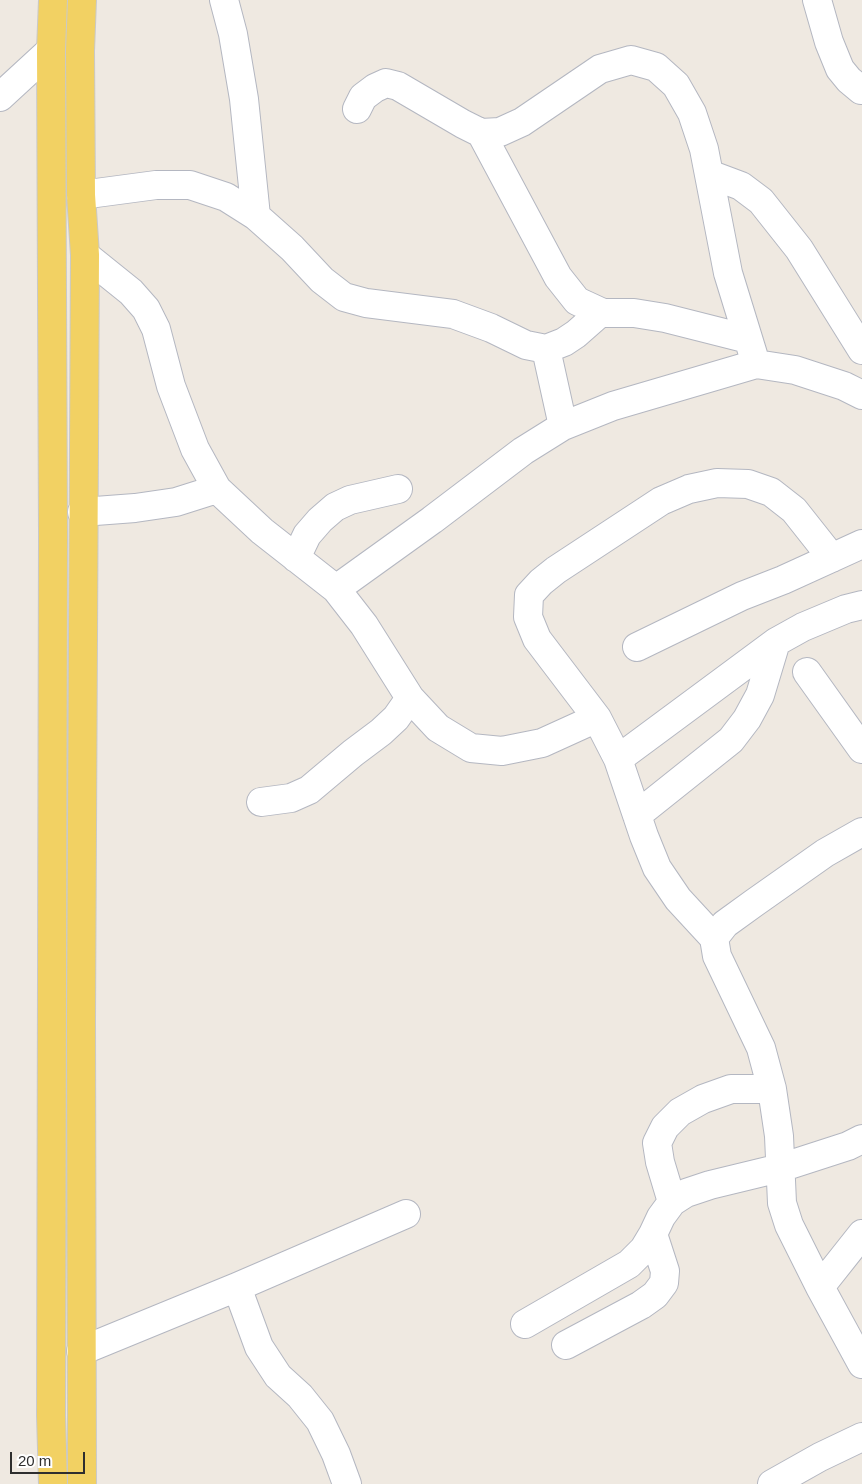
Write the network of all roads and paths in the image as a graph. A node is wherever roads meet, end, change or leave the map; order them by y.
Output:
1 (53, 0) edge
2 (82, 0) edge
3 (224, 0) edge
4 (817, 0) edge
5 (50, 50) junction
6 (862, 90) edge
7 (0, 97) edge
8 (357, 109) dead end
9 (862, 109) edge
10 (481, 133) junction
11 (709, 174) junction
12 (81, 195) junction
13 (256, 216) junction
14 (85, 255) junction
15 (601, 312) junction
16 (748, 339) junction
17 (546, 349) junction
18 (862, 350) edge
19 (756, 364) junction
20 (862, 396) edge
21 (563, 426) junction
22 (217, 489) junction
23 (398, 489) dead end
24 (82, 512) junction
25 (862, 544) edge
26 (296, 558) junction
27 (832, 558) junction
28 (336, 589) junction
29 (862, 604) edge
30 (776, 642) junction
31 (636, 647) dead end
32 (807, 672) dead end
33 (410, 698) junction
34 (597, 718) junction
35 (862, 749) edge
36 (618, 759) junction
37 (261, 802) dead end
38 (637, 815) junction
39 (862, 832) edge
40 (714, 938) junction
41 (772, 1089) junction
42 (862, 1139) edge
43 (780, 1168) junction
44 (672, 1202) junction
45 (406, 1214) dead end
46 (654, 1234) junction
47 (862, 1234) edge
48 (237, 1287) junction
49 (820, 1287) junction
50 (525, 1324) dead end
51 (566, 1346) dead end
52 (80, 1351) junction
53 (862, 1364) edge
54 (862, 1436) edge
55 (53, 1484) edge
56 (82, 1484) edge
57 (347, 1484) edge
58 (772, 1484) edge

1 - 5 main road
2 - 12 main road
3 - 13 street
4 - 6 street
5 - 7 street
5 - 55 main road
6 - 9 street
8 - 10 street
10 - 11 street
10 - 15 street
11 - 16 street
11 - 18 street
12 - 13 street
12 - 14 main road
13 - 17 street
14 - 22 street
14 - 24 main road
15 - 16 street
15 - 17 street
16 - 19 street
17 - 21 street
19 - 20 street
19 - 21 street
21 - 28 street
22 - 24 street
22 - 26 street
23 - 26 street
24 - 52 main road
25 - 27 street
26 - 28 street
27 - 31 street
27 - 34 street
28 - 33 street
29 - 30 street
30 - 36 street
30 - 38 street
32 - 35 street
33 - 34 street
33 - 37 street
34 - 36 street
36 - 38 street
38 - 40 street
39 - 40 street
40 - 41 street
41 - 43 street
41 - 44 street
42 - 43 street
43 - 44 street
43 - 49 street
44 - 46 street
45 - 48 street
46 - 50 street
46 - 51 street
47 - 49 street
48 - 52 street
48 - 57 street
49 - 53 street
52 - 56 main road
54 - 58 street

